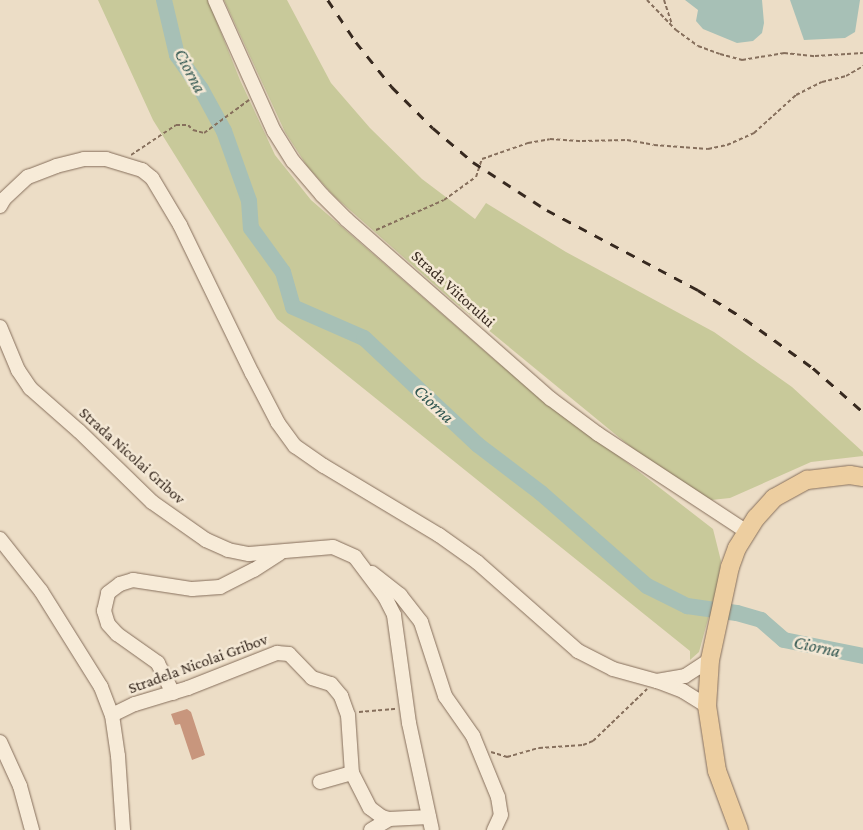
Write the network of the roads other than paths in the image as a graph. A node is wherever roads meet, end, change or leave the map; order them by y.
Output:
1 (215, 0) edge
2 (0, 206) edge
3 (0, 327) edge
4 (863, 477) edge
5 (747, 532) junction
6 (0, 539) edge
7 (282, 552) junction
8 (360, 564) junction
9 (710, 660) junction
10 (657, 681) junction
11 (173, 693) junction
12 (707, 706) junction
13 (112, 715) junction
14 (0, 742) edge
15 (352, 773) junction
16 (320, 782) dead end
17 (389, 819) junction
18 (430, 824) edge
19 (32, 830) edge
20 (123, 830) edge
21 (371, 830) edge
22 (494, 830) edge
23 (739, 830) edge

1 - 5 street, Strada Viitorului
2 - 10 street
3 - 7 street, Strada Nicolai Gribov
4 - 5 main road
5 - 9 main road
6 - 13 street
7 - 8 street, Strada Nicolai Gribov
7 - 11 street
8 - 18 street, Strada Nicolai Gribov
8 - 22 street
9 - 10 street
9 - 12 main road
10 - 12 street
11 - 13 street, Stradela Nicolai Gribov
11 - 15 street, Stradela Nicolai Gribov
12 - 23 main road
13 - 20 street
14 - 19 street
15 - 16 street
15 - 17 street, Stradela Nicolai Gribov
17 - 18 street
17 - 21 street

